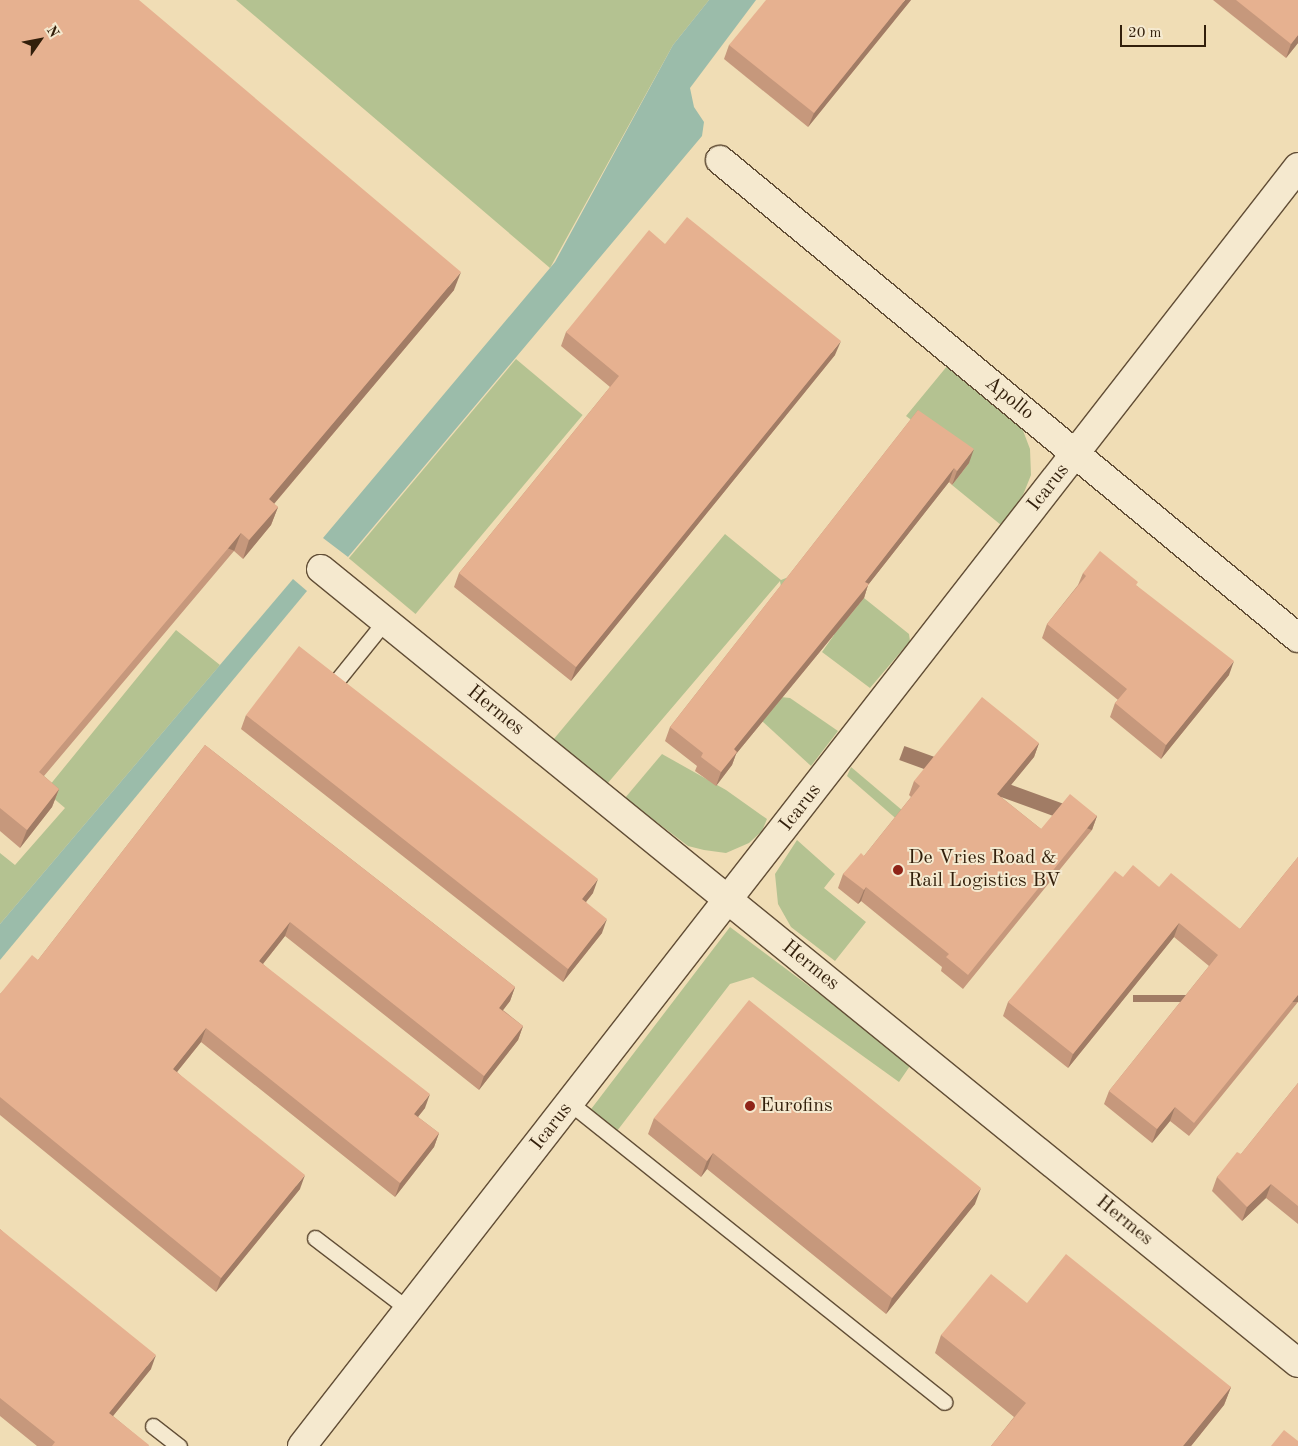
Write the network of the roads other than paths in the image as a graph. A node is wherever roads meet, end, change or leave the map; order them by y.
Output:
1 (720, 160) dead end
2 (1298, 167) edge
3 (1076, 454) junction
4 (322, 569) dead end
5 (384, 621) junction
6 (1298, 638) edge
7 (339, 678) edge
8 (730, 900) junction
9 (570, 1103) junction
10 (315, 1238) dead end
11 (408, 1310) junction
12 (1298, 1362) edge
13 (944, 1402) dead end
14 (153, 1426) dead end
15 (179, 1446) edge
16 (302, 1446) edge

1 - 3 street, Apollo
2 - 3 street, Icarus
3 - 6 street, Apollo
3 - 8 street, Icarus
4 - 5 street, Hermes
5 - 7 lane
5 - 8 street, Hermes
8 - 9 street, Icarus
8 - 12 street, Hermes
9 - 11 street, Icarus
9 - 13 lane
10 - 11 lane
11 - 16 street, Icarus
14 - 15 lane

